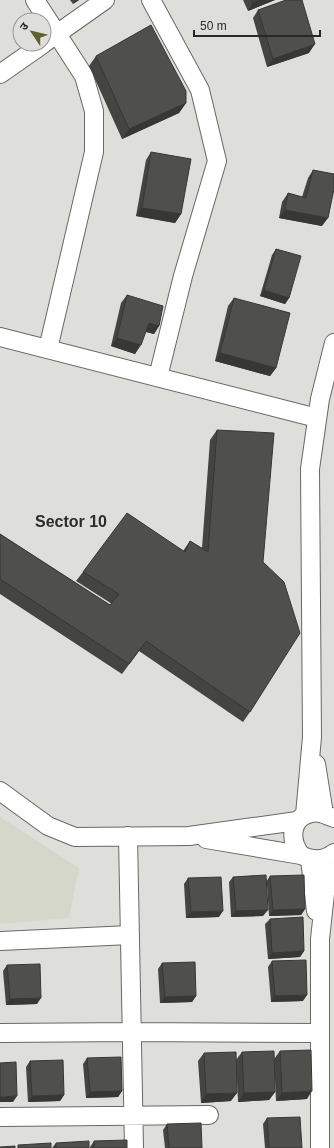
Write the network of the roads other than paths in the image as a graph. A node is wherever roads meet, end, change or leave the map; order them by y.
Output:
1 (35, 0) edge
2 (105, 0) edge
3 (151, 0) edge
4 (39, 12) edge
5 (52, 37) edge
6 (52, 44) edge
7 (31, 52) edge
8 (0, 74) edge
9 (0, 337) edge
10 (334, 343) edge
11 (48, 349) junction
12 (158, 377) junction
13 (317, 418) junction
14 (312, 737) junction
15 (0, 791) edge
16 (331, 817) edge
17 (301, 818) junction
18 (128, 836) junction
19 (189, 836) junction
20 (332, 855) edge
21 (305, 857) junction
22 (130, 935) junction
23 (320, 939) junction
24 (0, 941) edge
25 (132, 1032) junction
26 (0, 1033) edge
27 (319, 1033) junction
28 (209, 1115) dead end
29 (134, 1116) junction
30 (0, 1117) edge
31 (134, 1148) edge
32 (320, 1148) edge

1 - 4 street
2 - 5 street
3 - 12 street
6 - 11 street
7 - 8 street
9 - 11 street
10 - 13 street
11 - 12 street
12 - 13 street
13 - 14 street
14 - 16 street
14 - 17 street
15 - 18 street
16 - 17 street
17 - 19 street
17 - 21 street
18 - 19 street
18 - 22 street
19 - 21 street
20 - 21 street
20 - 23 street
21 - 23 street
22 - 24 street
22 - 25 street
23 - 27 street
25 - 26 street
25 - 27 street
25 - 29 street
27 - 32 street
28 - 29 street
29 - 30 street
29 - 31 street

